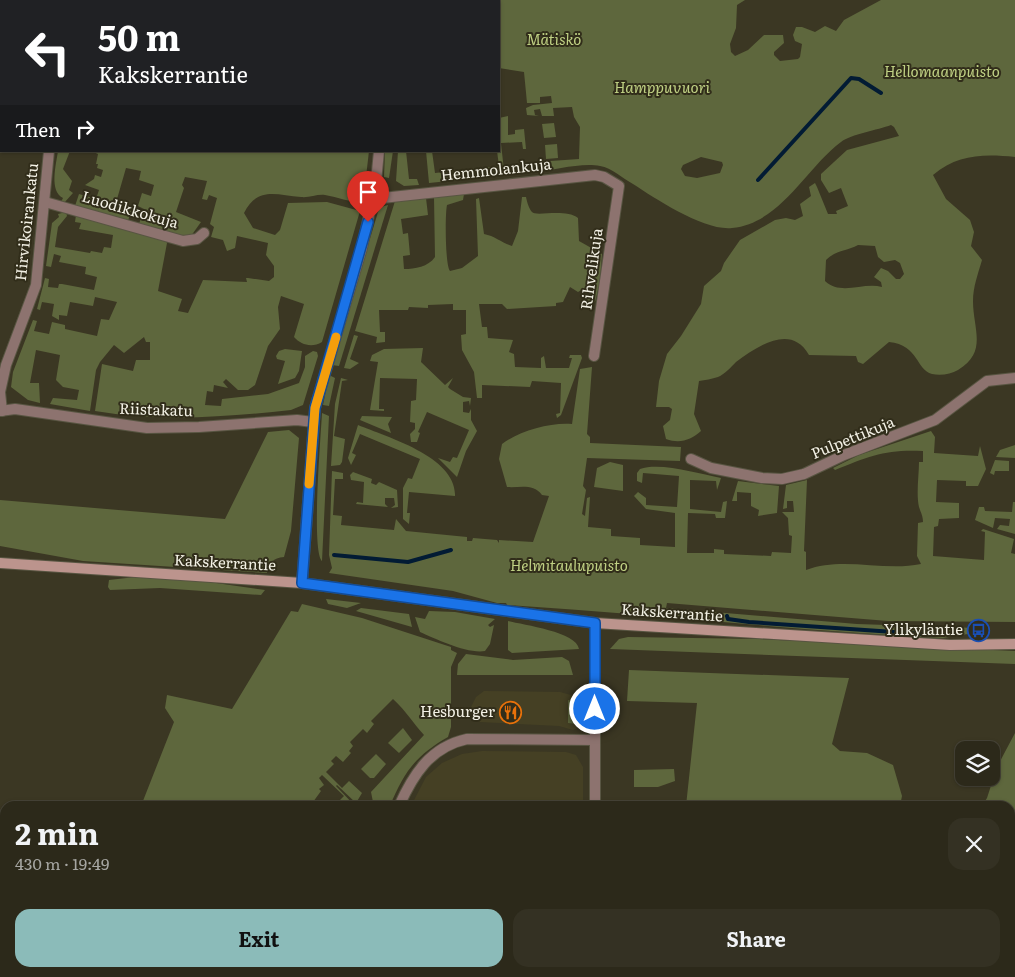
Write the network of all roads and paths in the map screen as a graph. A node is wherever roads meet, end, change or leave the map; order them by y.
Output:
1 (49, 152) edge
2 (379, 152) edge
3 (619, 186) joint
4 (373, 199) junction
5 (45, 202) junction
6 (204, 233) dead end
7 (594, 356) dead end
8 (1015, 378) edge
9 (1, 411) edge
10 (313, 422) junction
11 (691, 459) dead end
12 (0, 563) edge
13 (302, 583) junction
14 (595, 623) junction
15 (1015, 644) edge
16 (595, 740) junction
17 (402, 801) edge
18 (595, 801) edge

1 - 5 street, Hirvikoirankatu
2 - 4 street
3 - 4 street, Hemmolankuja
3 - 7 street, Rihvelikuja
4 - 10 street
5 - 6 street, Luodikkokuja
5 - 9 street, Hirvikoirankatu
8 - 11 street, Pulpettikuja
9 - 10 street, Riistakatu
10 - 13 street
12 - 13 main road, Kakskerrantie
13 - 14 main road, Kakskerrantie
14 - 15 main road, Kakskerrantie
14 - 16 street
16 - 17 street
16 - 18 street

